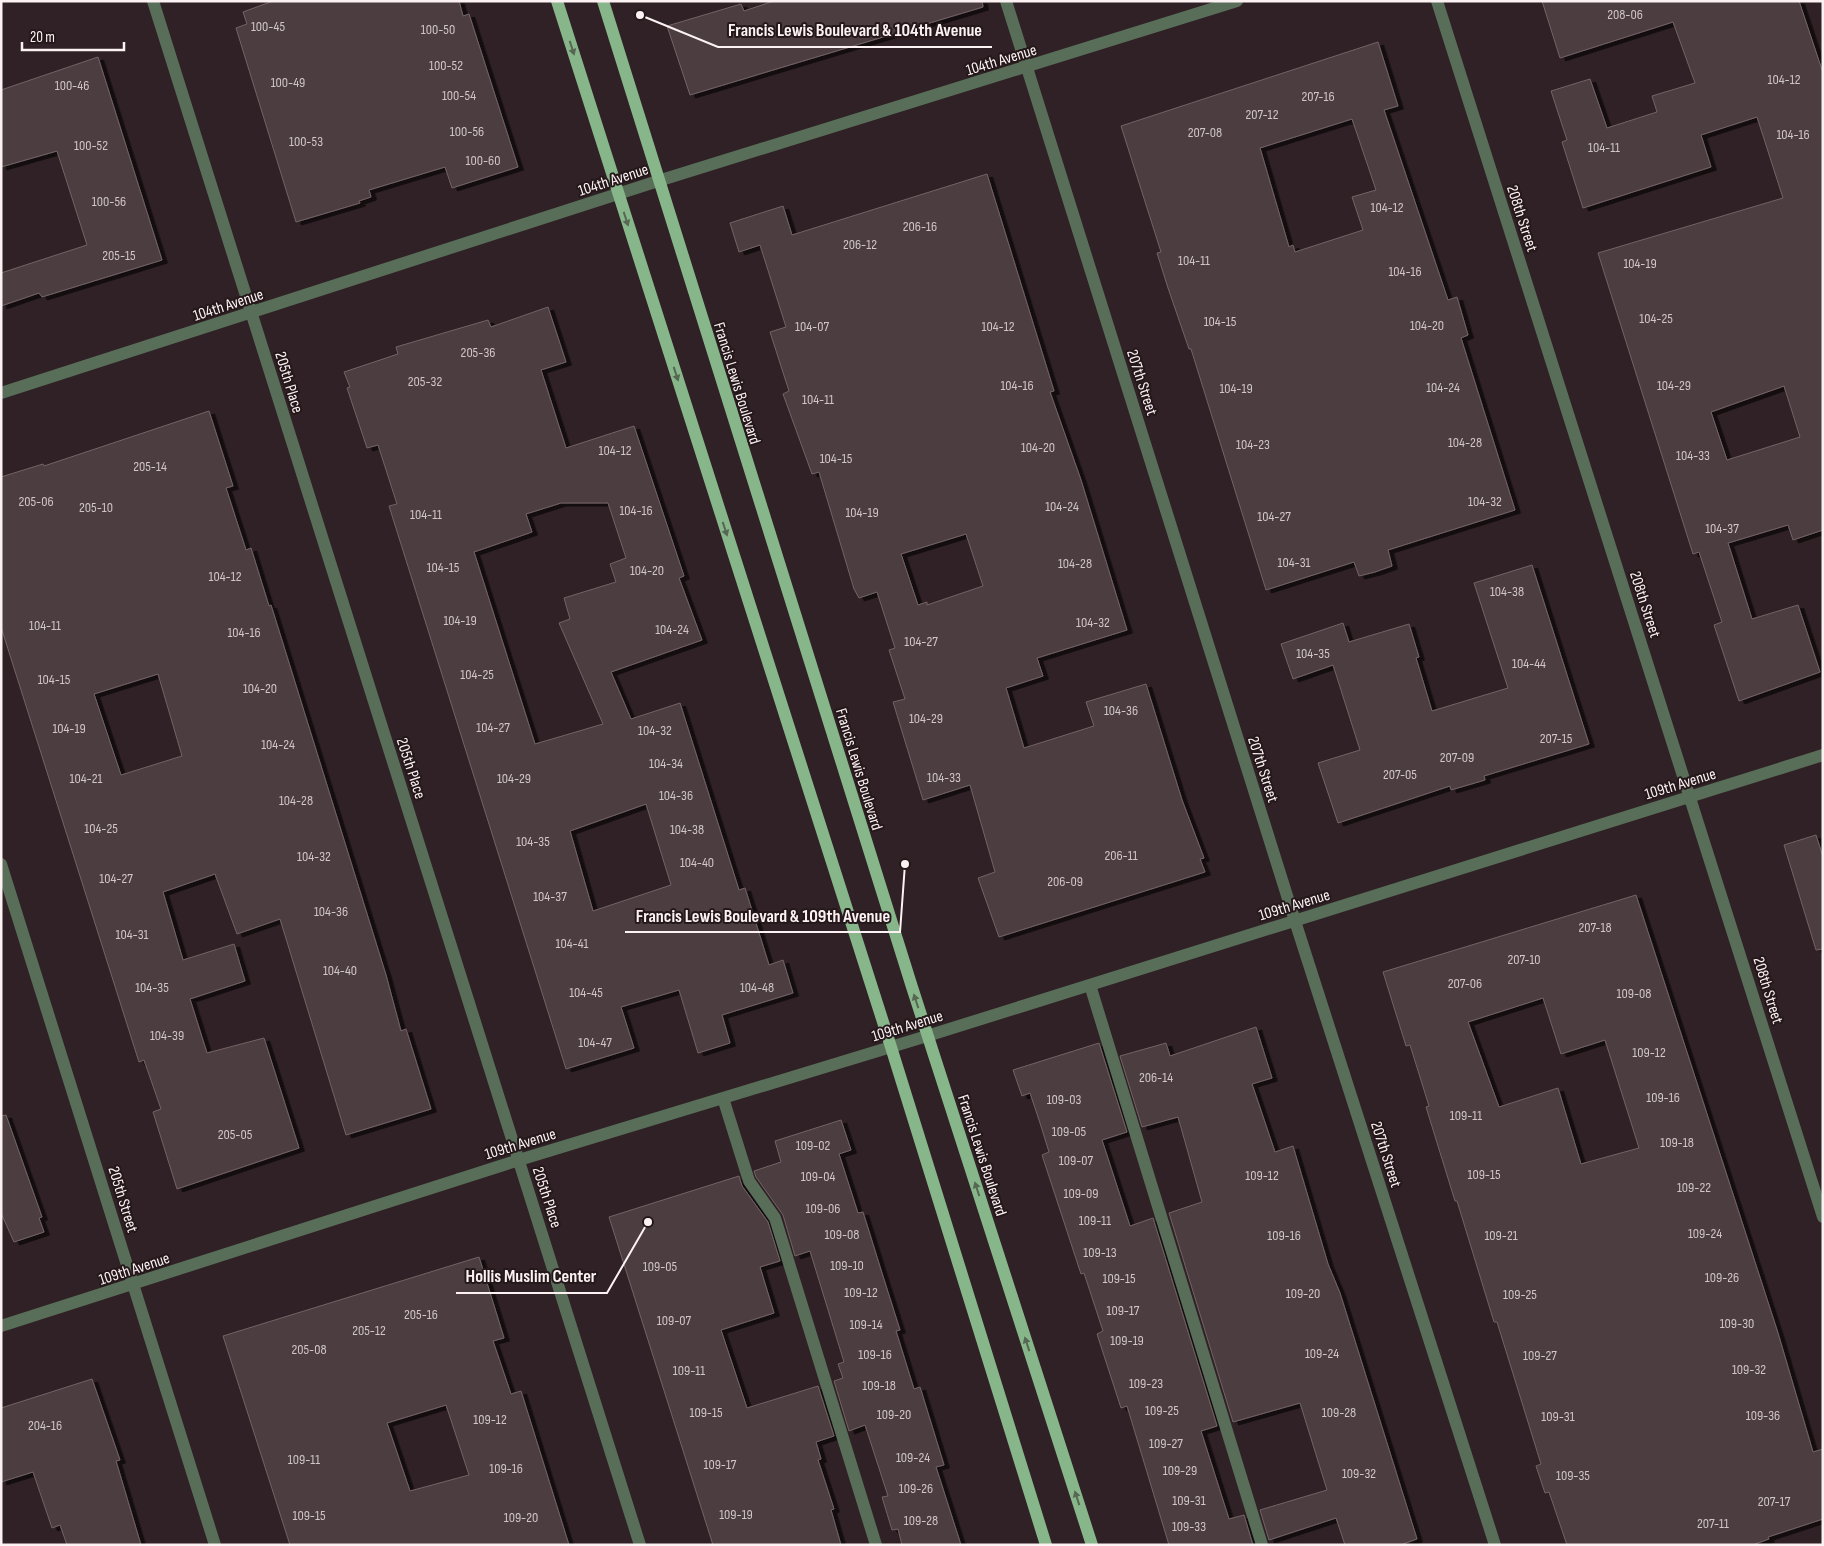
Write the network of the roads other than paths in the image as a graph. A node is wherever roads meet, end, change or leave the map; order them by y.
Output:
1 (153, 1) edge
2 (557, 1) edge
3 (603, 1) edge
4 (1006, 1) edge
5 (1237, 1) edge
6 (1437, 1) edge
7 (1026, 68) junction
8 (658, 181) junction
9 (619, 195) junction
10 (252, 314) junction
11 (1, 392) edge
12 (1823, 755) edge
13 (1691, 796) junction
14 (1, 864) edge
15 (1296, 921) junction
16 (1090, 985) junction
17 (927, 1036) junction
18 (891, 1047) junction
19 (723, 1098) junction
20 (519, 1160) junction
21 (1823, 1217) edge
22 (134, 1286) junction
23 (1, 1326) edge
24 (215, 1545) edge
25 (640, 1545) edge
26 (876, 1545) edge
27 (1046, 1545) edge
28 (1092, 1545) edge
29 (1262, 1545) edge
30 (1495, 1545) edge

1 - 10 street, 205th Place
2 -> 9 main road
3 - 8 main road, Francis Lewis Boulevard
4 - 7 street, 207th Street
5 - 7 street, 104th Avenue
6 - 13 street, 208th Street
7 - 8 street, 104th Avenue
7 - 15 street, 207th Street
8 - 9 street, 104th Avenue
17 -> 8 main road, Francis Lewis Boulevard
9 - 10 street, 104th Avenue
9 -> 18 main road
10 - 11 street, 104th Avenue
10 - 20 street, 205th Place
12 - 13 street, 109th Avenue
13 - 15 street, 109th Avenue
13 - 21 street, 208th Street
14 - 22 street, 205th Street
15 - 16 street, 109th Avenue
15 - 30 street, 207th Street
16 - 17 street, 109th Avenue
16 - 29 street
17 - 18 street, 109th Avenue
28 -> 17 main road, Francis Lewis Boulevard
18 - 19 street, 109th Avenue
18 - 27 main road
19 - 20 street, 109th Avenue
19 - 26 street
20 - 22 street, 109th Avenue
20 - 25 street, 205th Place
22 - 23 street, 109th Avenue
22 - 24 street, 205th Street

